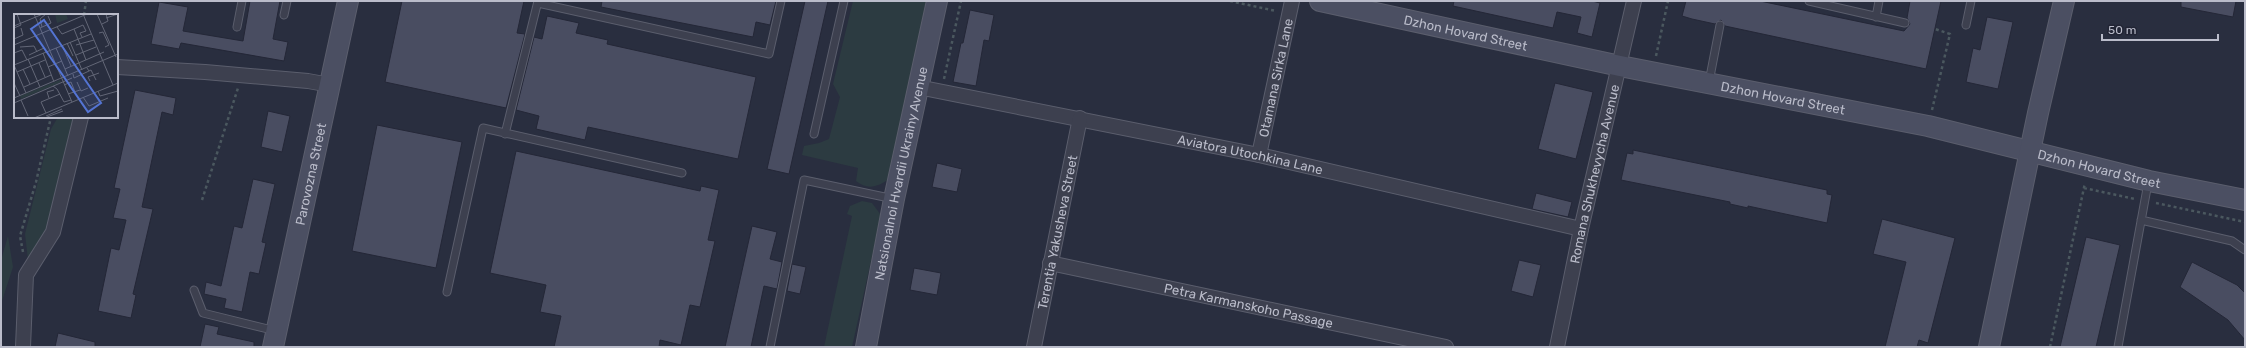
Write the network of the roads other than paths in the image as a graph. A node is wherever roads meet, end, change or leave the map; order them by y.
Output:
1 (242, 1) edge
2 (287, 1) edge
3 (348, 1) edge
4 (781, 1) edge
5 (844, 1) edge
6 (937, 1) edge
7 (1320, 1) edge
8 (1634, 1) edge
9 (1809, 1) edge
10 (1880, 1) edge
11 (1971, 1) edge
12 (2064, 1) edge
13 (538, 2) edge
14 (1291, 7) edge
15 (284, 15) dead end
16 (1876, 16) junction
17 (1906, 23) dead end
18 (1720, 25) dead end
19 (1966, 25) dead end
20 (237, 27) dead end
21 (1620, 66) junction
22 (118, 67) edge
23 (1709, 83) junction
24 (330, 85) junction
25 (918, 87) junction
26 (81, 118) edge
27 (1080, 118) junction
28 (505, 134) junction
29 (814, 134) dead end
30 (2030, 152) junction
31 (1259, 155) junction
32 (682, 173) dead end
33 (2149, 180) junction
34 (894, 199) junction
35 (2245, 200) edge
36 (2141, 220) junction
37 (1581, 229) junction
38 (2245, 250) edge
39 (1050, 263) junction
40 (194, 290) dead end
41 (447, 292) dead end
42 (274, 339) edge
43 (23, 347) edge
44 (770, 347) edge
45 (866, 347) edge
46 (1034, 347) edge
47 (1446, 347) edge
48 (1557, 347) edge
49 (1989, 347) edge
50 (2118, 347) edge

1 - 20 lane
2 - 15 lane
3 - 24 street, Parovozna Street
4 - 13 lane
5 - 29 lane
6 - 25 street, Natsionalnoi Hvardii Ukrainy Avenue
7 - 21 street, Dzhon Hovard Street
8 - 21 street, Romana Shukhevycha Avenue
9 - 16 lane
10 - 16 lane
11 - 19 lane
12 - 30 street
13 - 28 lane
14 - 31 street, Otamana Sirka Lane
16 - 17 lane
18 - 23 lane
21 - 23 street, Dzhon Hovard Street
21 - 37 street, Romana Shukhevycha Avenue
22 - 24 street
23 - 30 street, Dzhon Hovard Street
24 - 42 street, Parovozna Street
25 - 27 street, Aviatora Utochkina Lane
25 - 34 street, Natsionalnoi Hvardii Ukrainy Avenue
26 - 43 street
27 - 31 street, Aviatora Utochkina Lane
27 - 39 street, Terentia Yakusheva Street
28 - 32 lane
28 - 41 lane
30 - 33 street, Dzhon Hovard Street
30 - 49 street
31 - 37 street, Aviatora Utochkina Lane
33 - 35 street, Dzhon Hovard Street
33 - 36 lane
34 - 44 lane
34 - 45 street, Natsionalnoi Hvardii Ukrainy Avenue
36 - 38 lane
36 - 50 lane
37 - 48 street, Romana Shukhevycha Avenue
39 - 46 street, Terentia Yakusheva Street
39 - 47 street, Petra Karmanskoho Passage
40 - 42 lane

